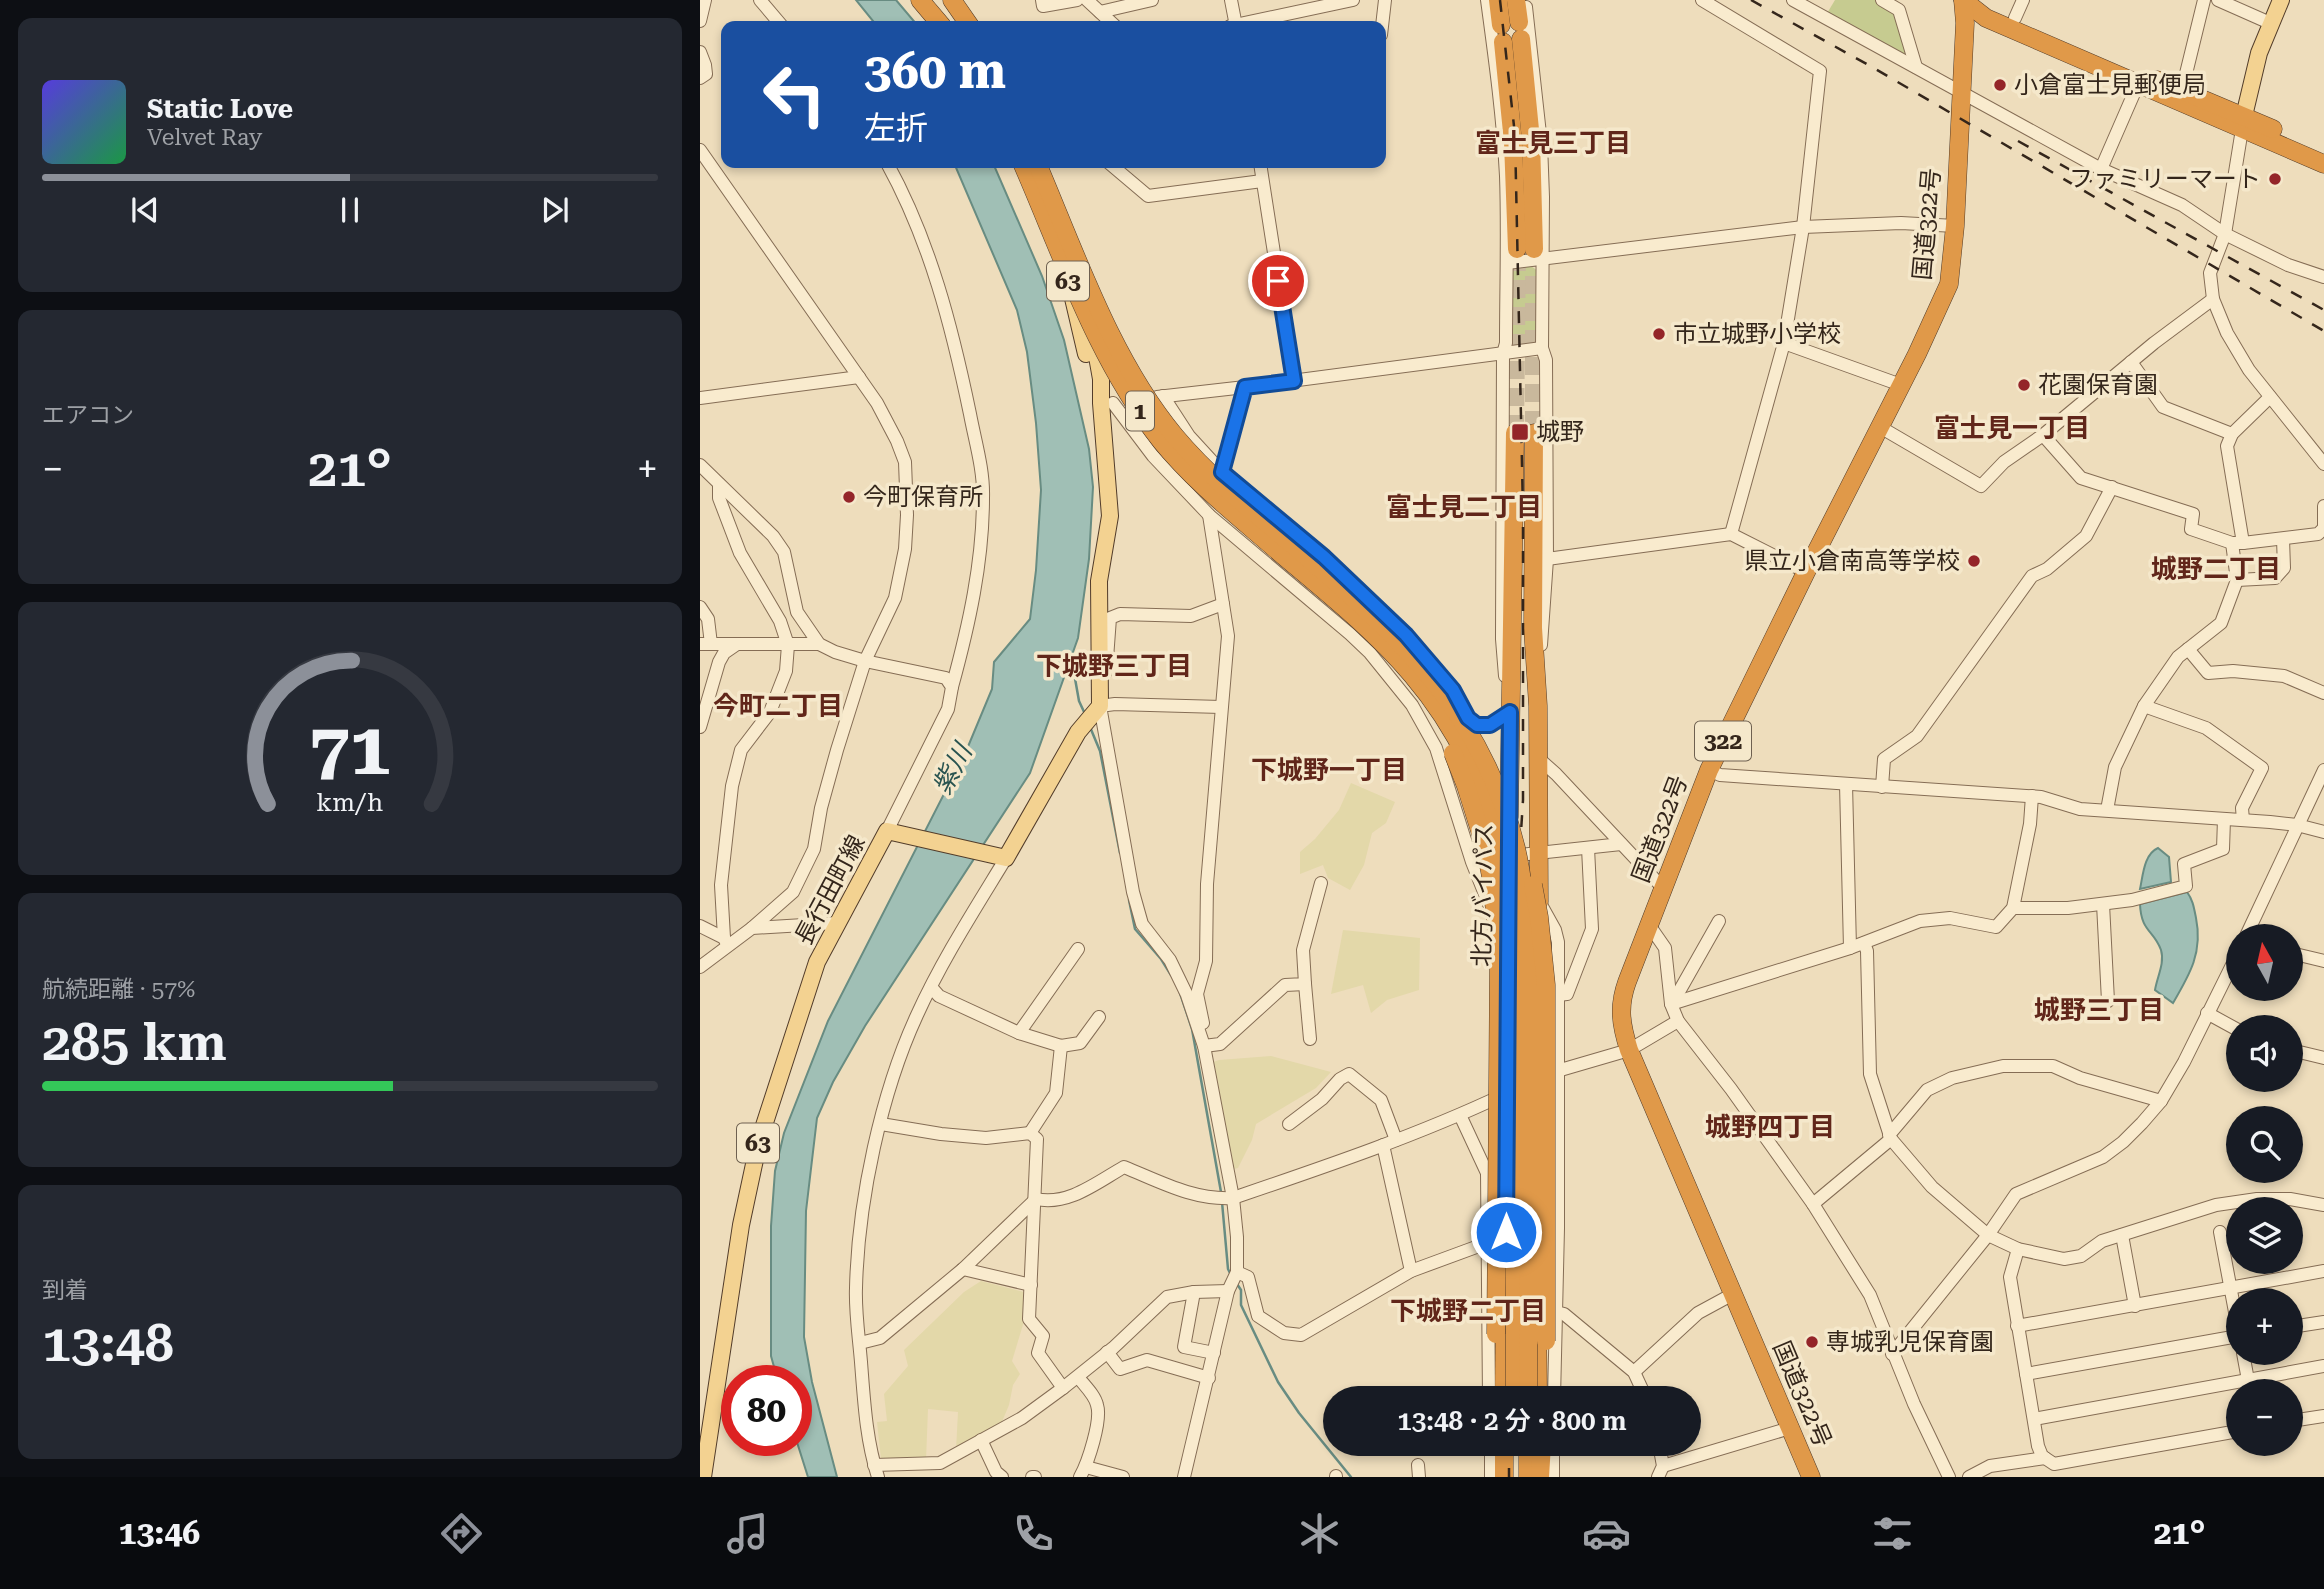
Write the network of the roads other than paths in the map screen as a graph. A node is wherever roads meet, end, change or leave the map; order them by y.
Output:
1 (705, 0) edge
2 (760, 0) edge
3 (920, 0) edge
4 (933, 0) edge
5 (954, 0) edge
6 (1042, 0) edge
7 (1077, 0) edge
8 (1087, 0) edge
9 (1152, 0) edge
10 (1231, 0) edge
11 (1353, 0) edge
12 (1385, 0) edge
13 (1487, 0) edge
14 (1497, 0) edge
15 (1516, 0) edge
16 (1525, 0) edge
17 (1702, 0) edge
18 (1793, 0) edge
19 (1882, 0) edge
20 (1963, 0) edge
21 (2023, 0) edge
22 (2204, 0) edge
23 (2218, 0) edge
24 (2281, 0) edge
25 (1100, 12) junction
26 (2015, 18) junction
27 (700, 21) edge
28 (778, 21) edge
29 (938, 21) edge
30 (948, 21) edge
31 (968, 21) edge
32 (1110, 21) edge
33 (1233, 21) edge
34 (1257, 21) edge
35 (1383, 21) edge
36 (2270, 23) junction
37 (1511, 32) junction
38 (700, 52) edge
39 (1916, 67) junction
40 (700, 78) edge
41 (2138, 84) junction
42 (2182, 90) junction
43 (1961, 91) junction
44 (2243, 123) junction
45 (700, 150) edge
46 (2324, 151) edge
47 (2324, 164) edge
48 (890, 168) edge
49 (1025, 168) edge
50 (1025, 168) edge
51 (1040, 168) edge
52 (1040, 168) edge
53 (1115, 168) edge
54 (1261, 168) edge
55 (2101, 169) junction
56 (1262, 181) junction
57 (1955, 226) junction
58 (1803, 227) junction
59 (2225, 234) junction
60 (1525, 255) junction
61 (2324, 277) edge
62 (2213, 299) junction
63 (1784, 343) junction
64 (1542, 348) junction
65 (1503, 354) junction
66 (2131, 362) junction
67 (859, 377) junction
68 (1294, 381) junction
69 (1901, 385) junction
70 (1245, 387) junction
71 (1163, 396) junction
72 (2270, 397) junction
73 (700, 398) edge
74 (1107, 403) junction
75 (1880, 426) junction
76 (1515, 433) tunnel mouth
77 (1534, 433) tunnel mouth
78 (2232, 434) junction
79 (2043, 435) junction
80 (2324, 464) edge
81 (700, 465) edge
82 (1222, 472) junction
83 (719, 484) junction
84 (2112, 487) junction
85 (2324, 506) edge
86 (1209, 514) junction
87 (1731, 534) junction
88 (2283, 539) junction
89 (2237, 543) junction
90 (1547, 559) junction
91 (1806, 572) junction
92 (2236, 580) junction
93 (1337, 601) junction
94 (1223, 604) junction
95 (700, 607) edge
96 (738, 643) junction
97 (706, 644) edge
98 (819, 644) junction
99 (788, 645) junction
100 (2188, 649) junction
101 (865, 662) junction
102 (1098, 671) junction
103 (952, 687) junction
104 (2324, 692) edge
105 (1100, 706) junction
106 (1538, 706) junction
107 (2144, 706) junction
108 (1222, 707) junction
109 (1510, 712) junction
110 (1463, 722) junction
111 (700, 727) edge
112 (1538, 758) junction
113 (1709, 770) junction
114 (2324, 770) edge
115 (1846, 784) junction
116 (1882, 787) junction
117 (2032, 796) junction
118 (2107, 810) junction
119 (2224, 819) junction
120 (2243, 820) junction
121 (2297, 825) junction
122 (890, 832) junction
123 (2324, 832) edge
124 (1621, 844) junction
125 (1588, 848) junction
126 (1538, 852) junction
127 (1508, 856) junction
128 (1001, 857) junction
129 (1472, 862) junction
130 (1321, 883) dead end
131 (1663, 888) junction
132 (1539, 902) junction
133 (2104, 904) junction
134 (2013, 908) junction
135 (1720, 921) dead end
136 (837, 923) junction
137 (2252, 924) edge
138 (1649, 925) junction
139 (700, 926) edge
140 (752, 928) junction
141 (726, 943) junction
142 (1864, 943) junction
143 (1507, 947) junction
144 (1850, 948) junction
145 (1078, 949) dead end
146 (2303, 956) edge
147 (2324, 961) edge
148 (700, 967) edge
149 (2226, 976) edge
150 (1305, 984) junction
151 (931, 987) junction
152 (1558, 995) junction
153 (2108, 1001) dead end
154 (1671, 1004) junction
155 (2207, 1013) junction
156 (1098, 1017) dead end
157 (1678, 1021) junction
158 (2226, 1023) edge
159 (1020, 1033) junction
160 (1310, 1039) dead end
161 (1203, 1042) junction
162 (1061, 1046) junction
163 (1629, 1050) junction
164 (2303, 1053) edge
165 (2324, 1058) edge
166 (1557, 1071) junction
167 (1538, 1080) junction
168 (1507, 1093) junction
169 (2161, 1101) junction
170 (1460, 1115) junction
171 (1289, 1124) dead end
172 (881, 1125) junction
173 (1030, 1133) junction
174 (1890, 1137) junction
175 (1396, 1140) junction
176 (1382, 1145) junction
177 (1233, 1198) junction
178 (1035, 1199) junction
179 (1813, 1204) junction
180 (2324, 1205) edge
181 (2220, 1232) dead end
182 (1988, 1235) junction
183 (2122, 1235) junction
184 (1488, 1243) junction
185 (2018, 1249) junction
186 (963, 1269) junction
187 (1410, 1271) junction
188 (2324, 1271) edge
189 (1237, 1272) junction
190 (1031, 1285) junction
191 (2231, 1288) joint
192 (2226, 1289) edge
193 (1228, 1291) junction
194 (1194, 1292) junction
195 (1732, 1294) junction
196 (2135, 1306) junction
197 (1556, 1312) junction
198 (2324, 1322) edge
199 (2303, 1325) edge
200 (2017, 1326) junction
201 (2226, 1338) edge
202 (860, 1343) junction
203 (1108, 1352) junction
204 (1214, 1353) junction
205 (1892, 1354) junction
206 (2324, 1366) edge
207 (1634, 1372) junction
208 (2026, 1374) junction
209 (1078, 1377) junction
210 (1209, 1378) junction
211 (2275, 1379) edge
212 (1489, 1386) edge
213 (1502, 1386) edge
214 (1503, 1386) edge
215 (1515, 1386) edge
216 (1528, 1386) edge
217 (1538, 1386) edge
218 (1545, 1386) edge
219 (1554, 1386) edge
220 (1640, 1386) edge
221 (1063, 1388) junction
222 (2226, 1390) edge
223 (2324, 1416) edge
224 (2034, 1419) junction
225 (2303, 1419) edge
226 (1790, 1428) junction
227 (2226, 1432) edge
228 (982, 1440) junction
229 (1491, 1456) edge
230 (1504, 1456) edge
231 (1515, 1456) edge
232 (1528, 1456) edge
233 (1540, 1456) edge
234 (1553, 1456) edge
235 (2045, 1458) junction
236 (876, 1471) edge
237 (1083, 1472) edge
238 (1661, 1472) edge
239 (703, 1477) edge
240 (1002, 1477) edge
241 (1123, 1477) edge
242 (1184, 1477) edge
243 (1491, 1477) edge
244 (1504, 1477) edge
245 (1515, 1477) edge
246 (1528, 1477) edge
247 (1540, 1477) edge
248 (1553, 1477) edge
249 (1811, 1477) edge
250 (1950, 1477) edge
251 (1969, 1477) edge

1 - 27 street
2 - 28 street
3 - 29 highway
4 - 30 highway
5 - 31 highway
6 - 7 street
8 - 25 street
9 - 25 street
10 - 33 street
11 - 34 street
12 - 35 street
13 - 37 street
14 - 37 highway
15 - 37 highway
16 - 37 street
17 - 58 street
18 - 39 street
19 - 39 street
20 - 26 highway
20 - 41 highway
20 - 43 highway, 国道322号 / 322
21 - 26 street
22 - 42 street
23 - 36 street
24 - 36 main road
25 - 32 street
26 - 42 highway
36 - 44 main road
37 - 60 highway
37 - 60 street
38 - 40 street
39 - 43 street
41 - 44 highway
41 - 55 street
42 - 44 highway
43 - 55 street
43 - 57 highway, 国道322号 / 322
44 - 46 highway
44 - 47 highway
44 - 59 street
45 - 67 street
48 - 103 street
49 - 74 main road, 63
50 - 93 highway, 1, bridge
51 - 74 main road, 63
52 - 110 highway, 1, bridge
53 - 56 street
54 - 56 street
55 - 59 street
56 - 68 street
57 - 58 street
57 - 69 highway, 国道322号 / 322
58 - 60 street
58 - 63 street
59 - 61 street
59 - 62 street
60 - 64 street
60 - 65 street
62 - 66 street
62 - 72 street
63 - 69 street
63 - 87 street
64 - 65 street
64 - 90 street
65 - 68 street
65 - 109 street
66 - 78 street
66 - 79 street
67 - 73 street
67 - 101 street
68 - 70 street
69 - 75 highway, 国道322号 / 322
70 - 71 street
70 - 82 street
71 - 74 street
71 - 82 street
72 - 78 street
72 - 80 street
74 - 86 street
74 - 102 main road, 63
75 - 79 street
75 - 91 highway, 国道322号 / 322
76 - 109 highway, 北方バイパス
77 - 106 highway
78 - 89 street
79 - 84 street
81 - 83 street
82 - 109 street
83 - 98 street
83 - 99 street
84 - 89 street
84 - 116 street
85 - 88 street
86 - 94 street
86 - 129 street
87 - 90 street
87 - 91 street
88 - 89 street
88 - 92 street
89 - 92 street
90 - 106 street
91 - 113 highway, 国道322号 / 322
92 - 100 street
93 - 213 highway, bridge
93 - 215 highway, 1, bridge
94 - 102 street
94 - 108 street
95 - 97 street
96 - 97 street
96 - 99 street
96 - 111 street
98 - 99 street
98 - 101 street
99 - 141 street
100 - 104 street
100 - 107 street
101 - 103 street
101 - 140 street
102 - 105 main road, 63
103 - 122 street
105 - 108 street
105 - 128 main road
105 - 161 street
106 - 112 highway
107 - 118 street
107 - 120 street
108 - 161 street
109 - 127 highway, 北方バイパス
110 - 216 highway, 1, bridge
110 - 218 highway, bridge
112 - 124 street
112 - 126 highway
113 - 115 street
113 - 131 highway, 国道322号 / 322
114 - 121 street
115 - 116 street
115 - 144 street
116 - 117 street
117 - 118 street
117 - 134 street
118 - 119 street
119 - 120 street
119 - 133 street
120 - 121 street
121 - 123 street
121 - 137 street
122 - 128 main road, 長行田町線
122 - 136 main road, 長行田町線 / 63
124 - 125 street
124 - 131 street
125 - 126 street
125 - 152 street
126 - 127 street
126 - 132 highway
127 - 129 street
127 - 143 highway, 北方バイパス
128 - 151 street
129 - 143 street
130 - 150 street
131 - 138 highway, 国道322号 / 322
132 - 152 street
132 - 167 highway
133 - 134 street
133 - 153 street
134 - 142 street
135 - 154 street
136 - 140 street
136 - 239 main road, 長行田町線 / 63
138 - 154 street
138 - 163 highway, 国道322号 / 322
139 - 141 street
140 - 141 street
141 - 148 street
142 - 144 street
142 - 174 street
143 - 168 highway, 北方バイパス
144 - 154 street
145 - 159 street
146 - 147 street
149 - 155 street
150 - 160 street
150 - 161 street
151 - 159 street
151 - 172 street
152 - 166 street
154 - 157 street
155 - 158 street
155 - 169 street
156 - 162 street
157 - 163 street
157 - 179 street
159 - 162 street
161 - 177 street
162 - 173 street
163 - 166 street
163 - 195 highway, 国道322号 / 322
164 - 165 street
166 - 167 street
166 - 197 street
167 - 168 street
167 - 217 highway
168 - 170 street
168 - 214 highway, 北方バイパス
169 - 174 street
169 - 182 street
170 - 175 street
170 - 184 street
171 - 175 street
172 - 173 street
172 - 202 street
173 - 178 street
174 - 179 street
174 - 182 street
175 - 176 street
176 - 177 street
176 - 187 street
177 - 178 street
177 - 189 street
178 - 186 street
178 - 190 street
179 - 205 street
180 - 183 street
181 - 191 street
182 - 185 street
182 - 205 street
183 - 185 street
183 - 196 street
184 - 187 street
184 - 212 street
185 - 200 street
186 - 190 street
186 - 202 street
187 - 189 street
188 - 191 street
189 - 193 street
190 - 221 street
192 - 196 street
193 - 194 street
193 - 204 street
194 - 203 street
194 - 204 street
195 - 207 street
195 - 226 highway, 国道322号 / 322
196 - 200 street
197 - 207 street
197 - 219 street
198 - 199 street
200 - 208 street
201 - 208 street
202 - 236 street
203 - 209 street
203 - 210 street
204 - 210 street
205 - 250 street
206 - 211 street
207 - 220 street
208 - 224 street
209 - 221 street
209 - 237 street
210 - 242 street
221 - 228 street
222 - 224 street
223 - 225 street
224 - 235 street
226 - 238 street
226 - 249 highway, 国道322号 / 322
227 - 235 street
228 - 236 street
228 - 240 street
229 - 243 street
230 - 244 highway
231 - 245 highway
232 - 246 highway
233 - 247 highway
234 - 248 street
235 - 251 street
237 - 241 street

